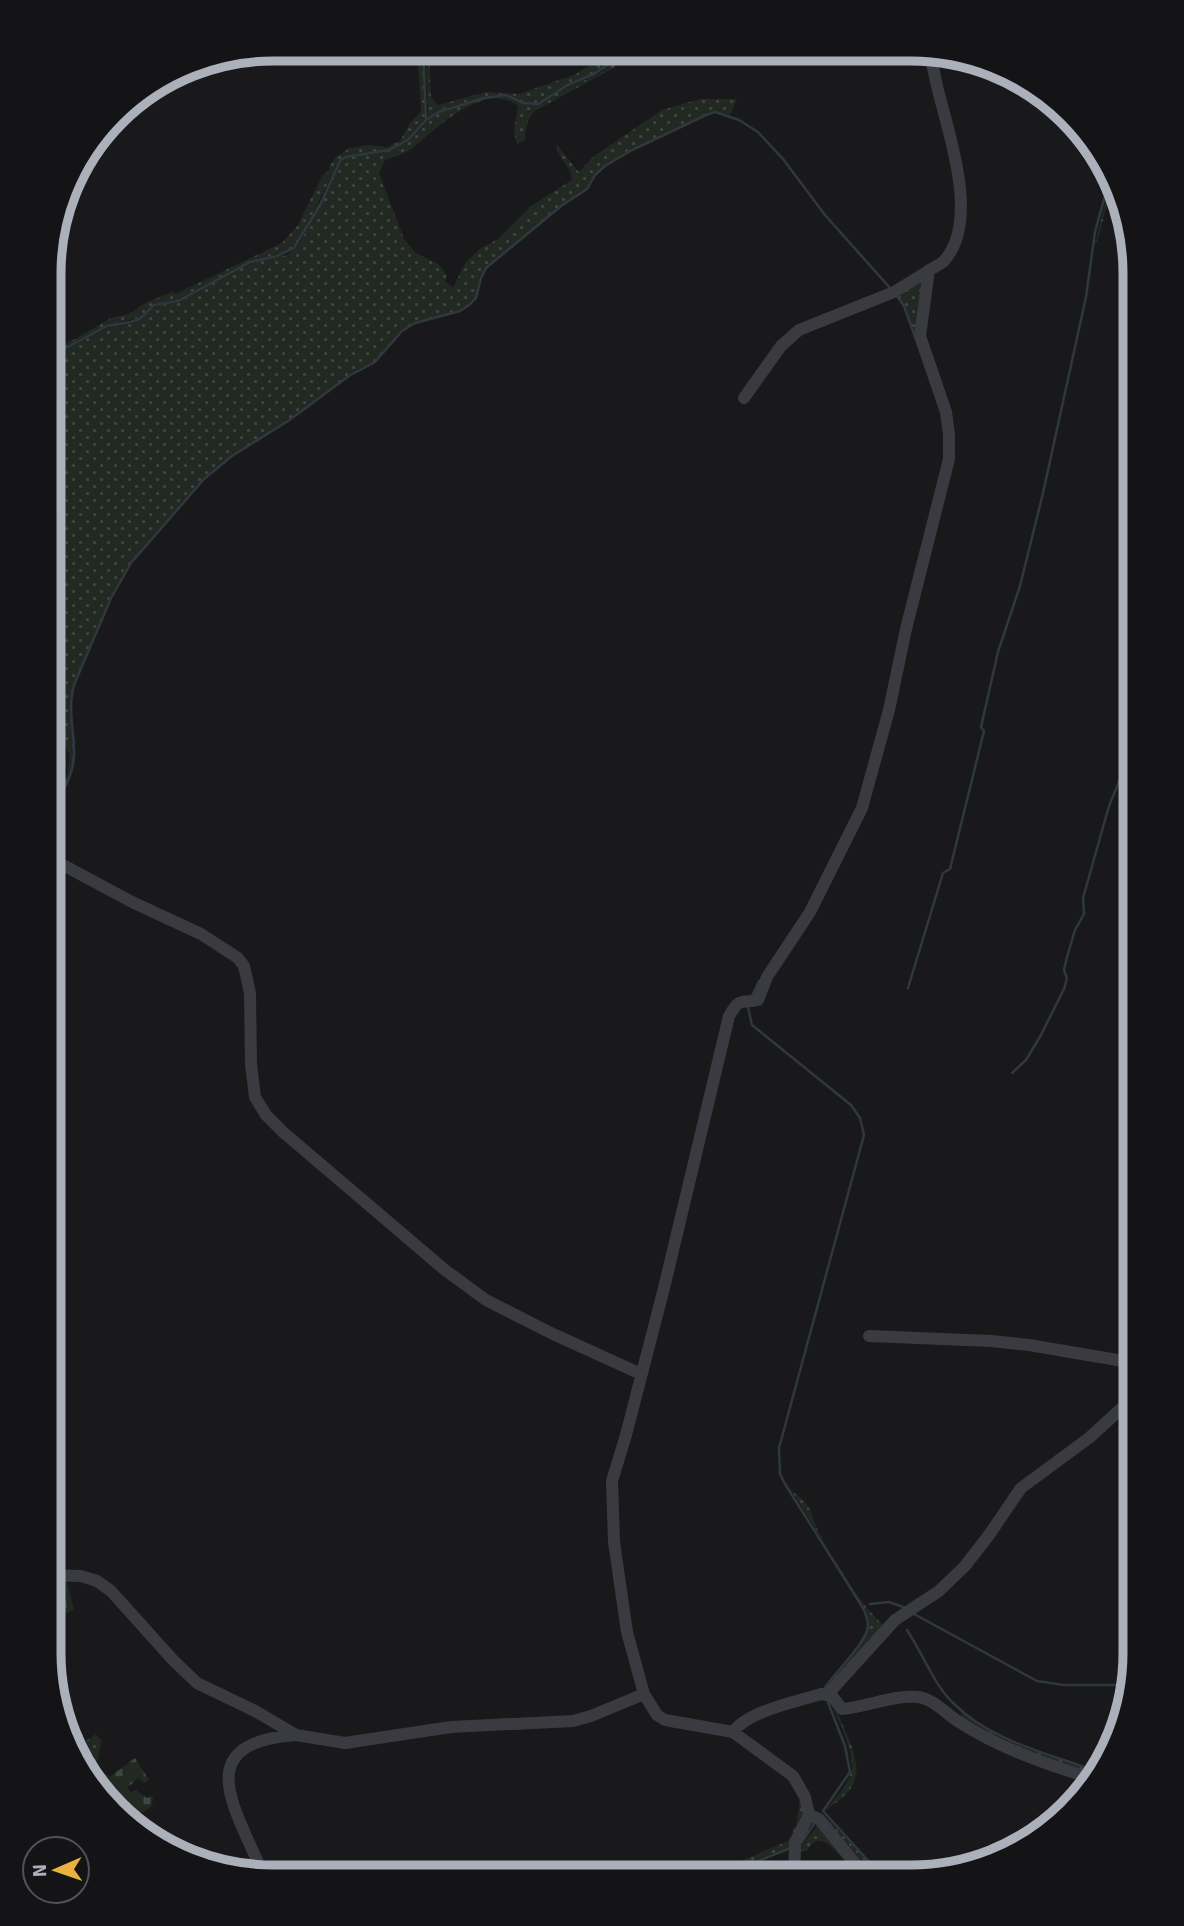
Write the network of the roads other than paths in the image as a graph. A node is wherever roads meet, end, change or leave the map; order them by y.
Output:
1 (932, 63) edge
2 (929, 270) junction
3 (744, 398) dead end
4 (61, 864) edge
5 (869, 1336) dead end
6 (1122, 1361) edge
7 (641, 1374) junction
8 (1122, 1407) edge
9 (61, 1575) edge
10 (644, 1694) junction
11 (828, 1694) junction
12 (733, 1732) junction
13 (296, 1735) junction
14 (1083, 1775) edge
15 (809, 1815) junction
16 (258, 1864) edge
17 (794, 1865) edge
18 (856, 1865) edge

1 - 2 street
2 - 3 street
2 - 7 street
4 - 7 street
5 - 6 street
7 - 10 street
8 - 11 street
9 - 13 street
10 - 12 street
10 - 13 street
11 - 12 street
11 - 14 street
12 - 15 street
13 - 16 street
15 - 17 street
15 - 18 street

